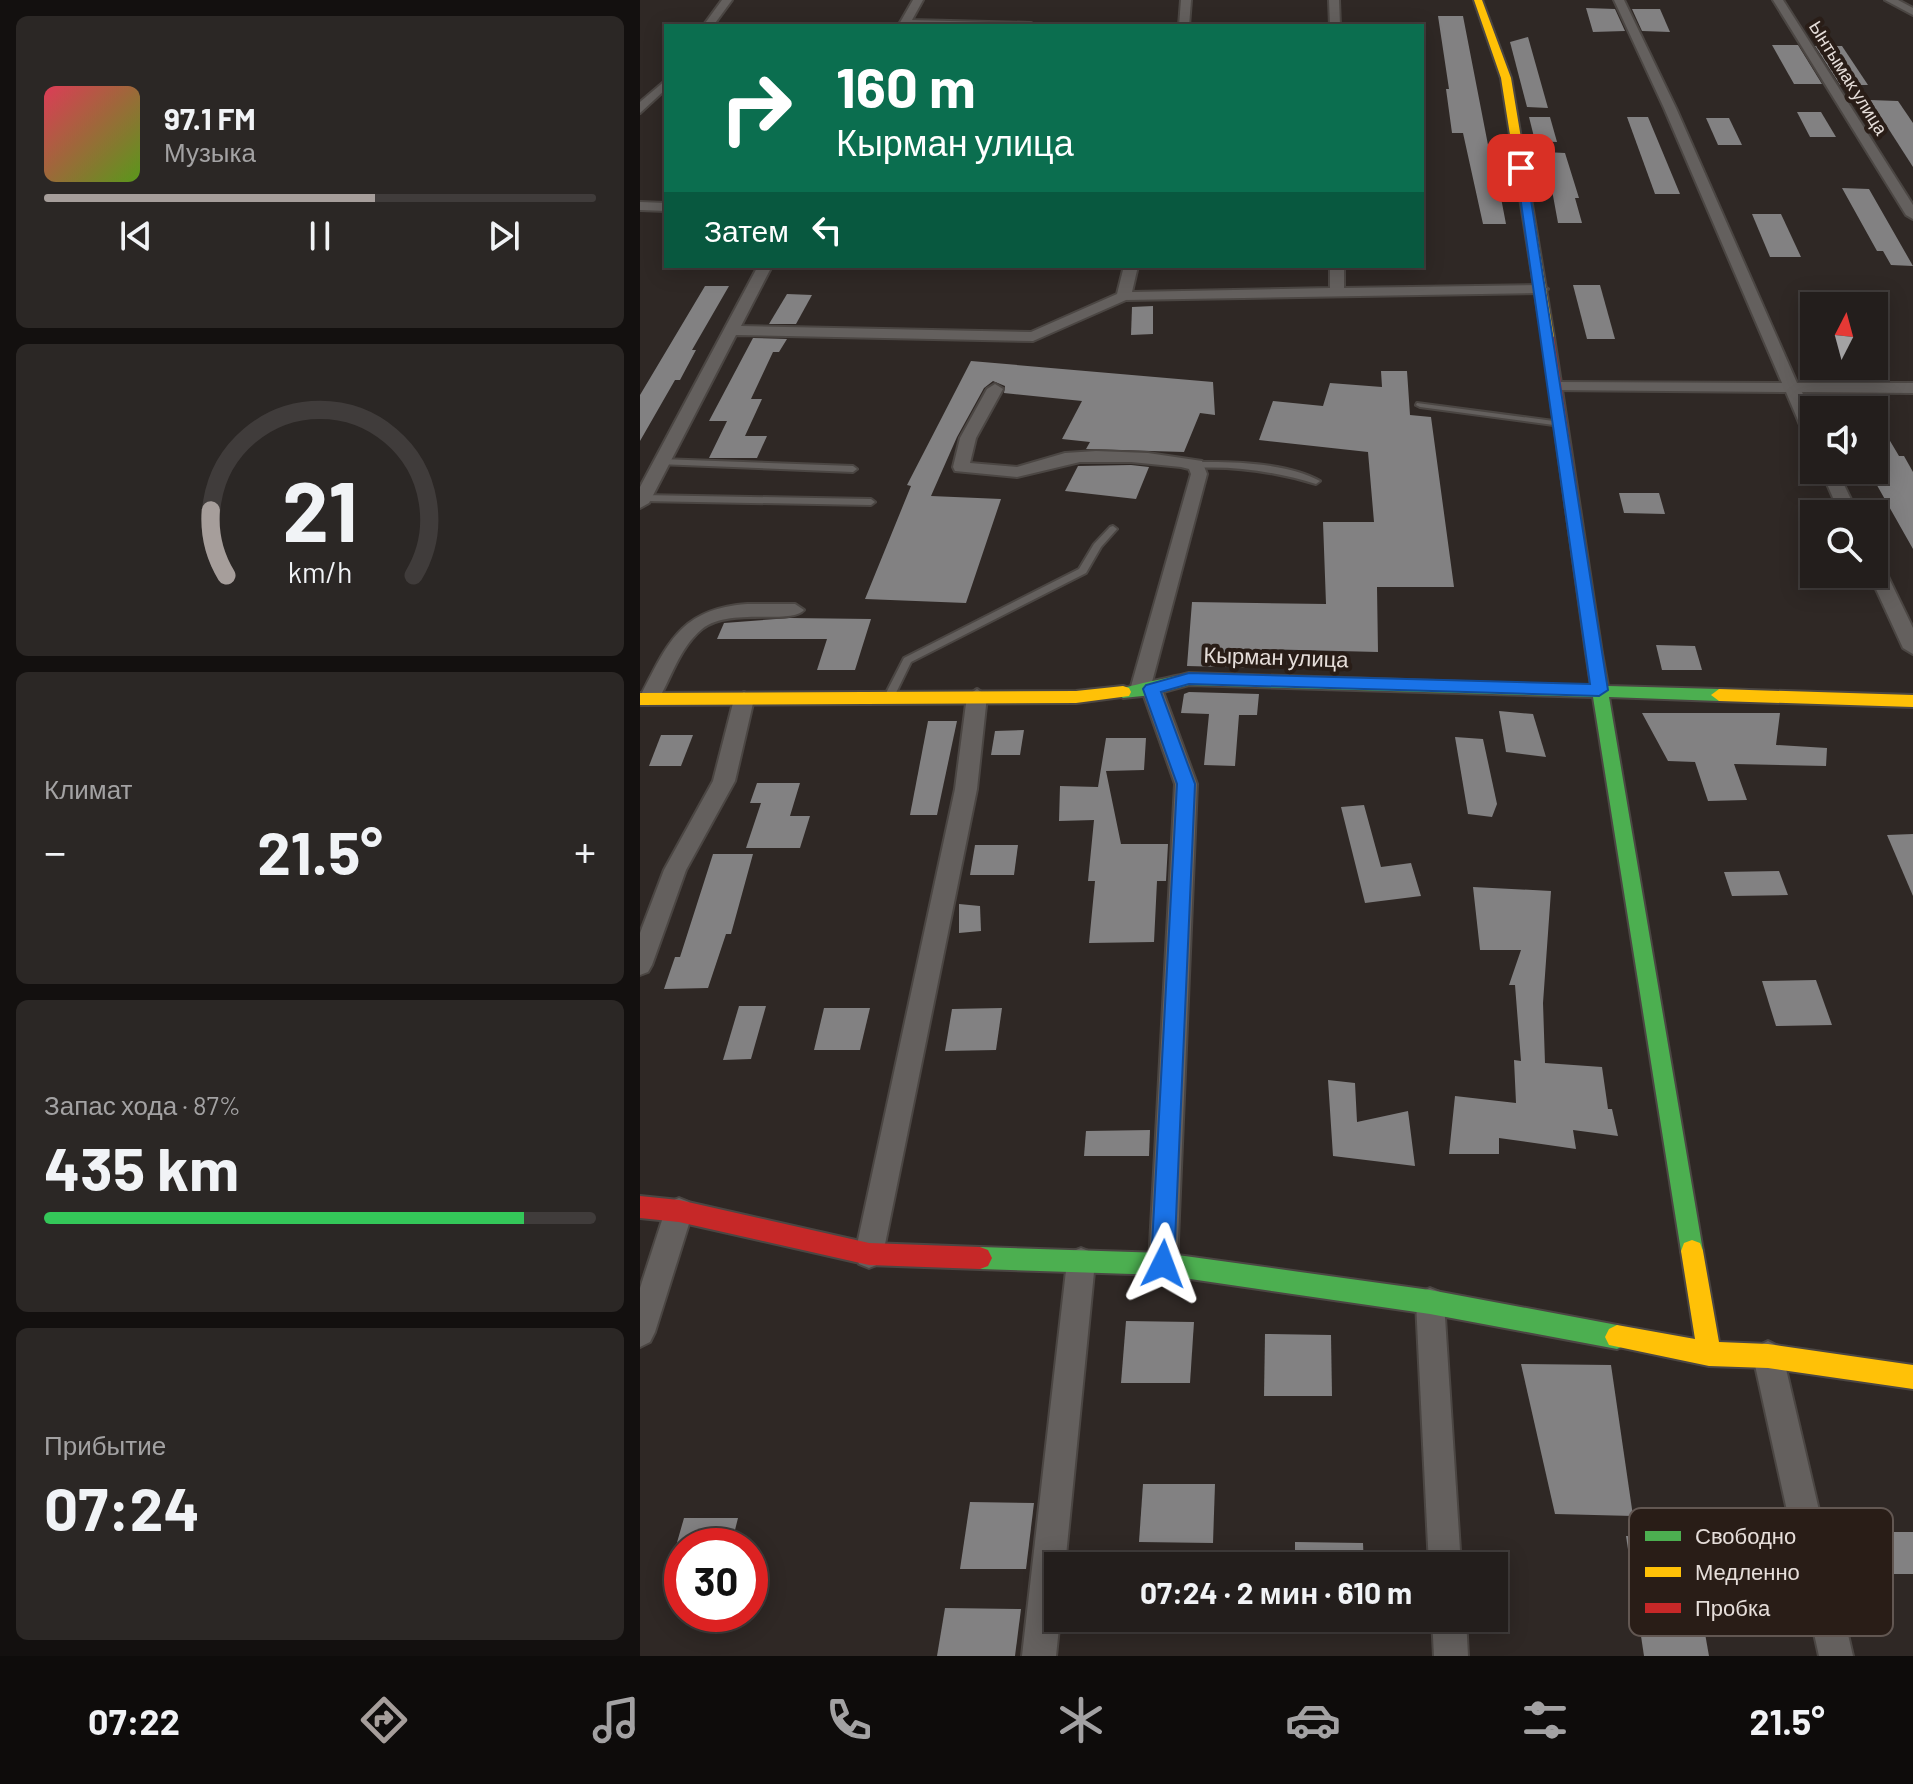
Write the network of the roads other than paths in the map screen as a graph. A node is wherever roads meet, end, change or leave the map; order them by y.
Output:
1 (727, 0) edge
2 (918, 0) edge
3 (1186, 0) edge
4 (1334, 0) edge
5 (1478, 0) edge
6 (1619, 0) edge
7 (1778, 0) edge
8 (1890, 0) edge
9 (1913, 12) edge
10 (709, 24) edge
11 (904, 24) edge
12 (1184, 24) edge
13 (1335, 24) edge
14 (664, 85) edge
15 (640, 109) edge
16 (640, 206) edge
17 (664, 207) edge
18 (1913, 215) edge
19 (764, 268) edge
20 (1131, 268) edge
21 (1337, 268) edge
22 (1541, 289) junction
23 (1337, 290) junction
24 (1124, 296) junction
25 (729, 330) junction
26 (1556, 387) junction
27 (1790, 388) junction
28 (1913, 388) edge
29 (995, 389) dead end
30 (1420, 405) dead end
31 (1800, 409) edge
32 (1561, 424) junction
33 (661, 462) junction
34 (1196, 465) junction
35 (853, 469) dead end
36 (1316, 481) dead end
37 (641, 500) edge
38 (871, 502) dead end
39 (1113, 529) dead end
40 (1884, 588) edge
41 (795, 610) dead end
42 (1913, 648) edge
43 (1146, 690) junction
44 (1599, 690) junction
45 (977, 696) junction
46 (889, 697) junction
47 (644, 699) edge
48 (744, 699) junction
49 (1913, 701) edge
50 (640, 965) edge
51 (640, 1207) edge
52 (679, 1211) junction
53 (869, 1254) junction
54 (1081, 1262) junction
55 (1163, 1264) junction
56 (1430, 1302) junction
57 (640, 1332) edge
58 (1709, 1354) junction
59 (1768, 1356) junction
60 (1913, 1377) edge
61 (1802, 1508) edge
62 (1444, 1552) edge
63 (1450, 1632) edge
64 (1831, 1636) edge
65 (1039, 1656) edge
66 (1451, 1656) edge
67 (1836, 1656) edge

1 - 10 street
2 - 11 street
3 - 12 street
4 - 13 street
5 - 22 street
6 - 27 street
7 - 18 street, Ынтымак улица
8 - 9 street
14 - 15 street
16 - 17 street
19 - 25 street
20 - 24 street
21 - 23 street
22 - 23 street
22 - 26 street
23 - 24 street
24 - 25 street
25 - 33 street
26 - 27 street
26 - 32 street
27 - 28 street
27 - 31 street
29 - 34 street
30 - 32 lane
32 - 44 street
33 - 35 lane
33 - 37 street
34 - 36 lane
34 - 43 street
37 - 38 lane
39 - 46 lane
40 - 42 street
41 - 47 street
43 - 44 street, Кырман улица
43 - 45 street, Кырман улица
43 - 55 street
44 - 49 street, Кырман улица
44 - 58 street
45 - 46 street, Кырман улица
45 - 53 street
46 - 48 street, Кырман улица
47 - 48 street, Кырман улица
48 - 50 street
51 - 52 street
52 - 53 street
52 - 57 street
53 - 54 street
54 - 55 street
54 - 65 street
55 - 56 street
56 - 58 street
56 - 62 street
58 - 59 street
59 - 60 street
59 - 61 street
63 - 66 street
64 - 67 street

